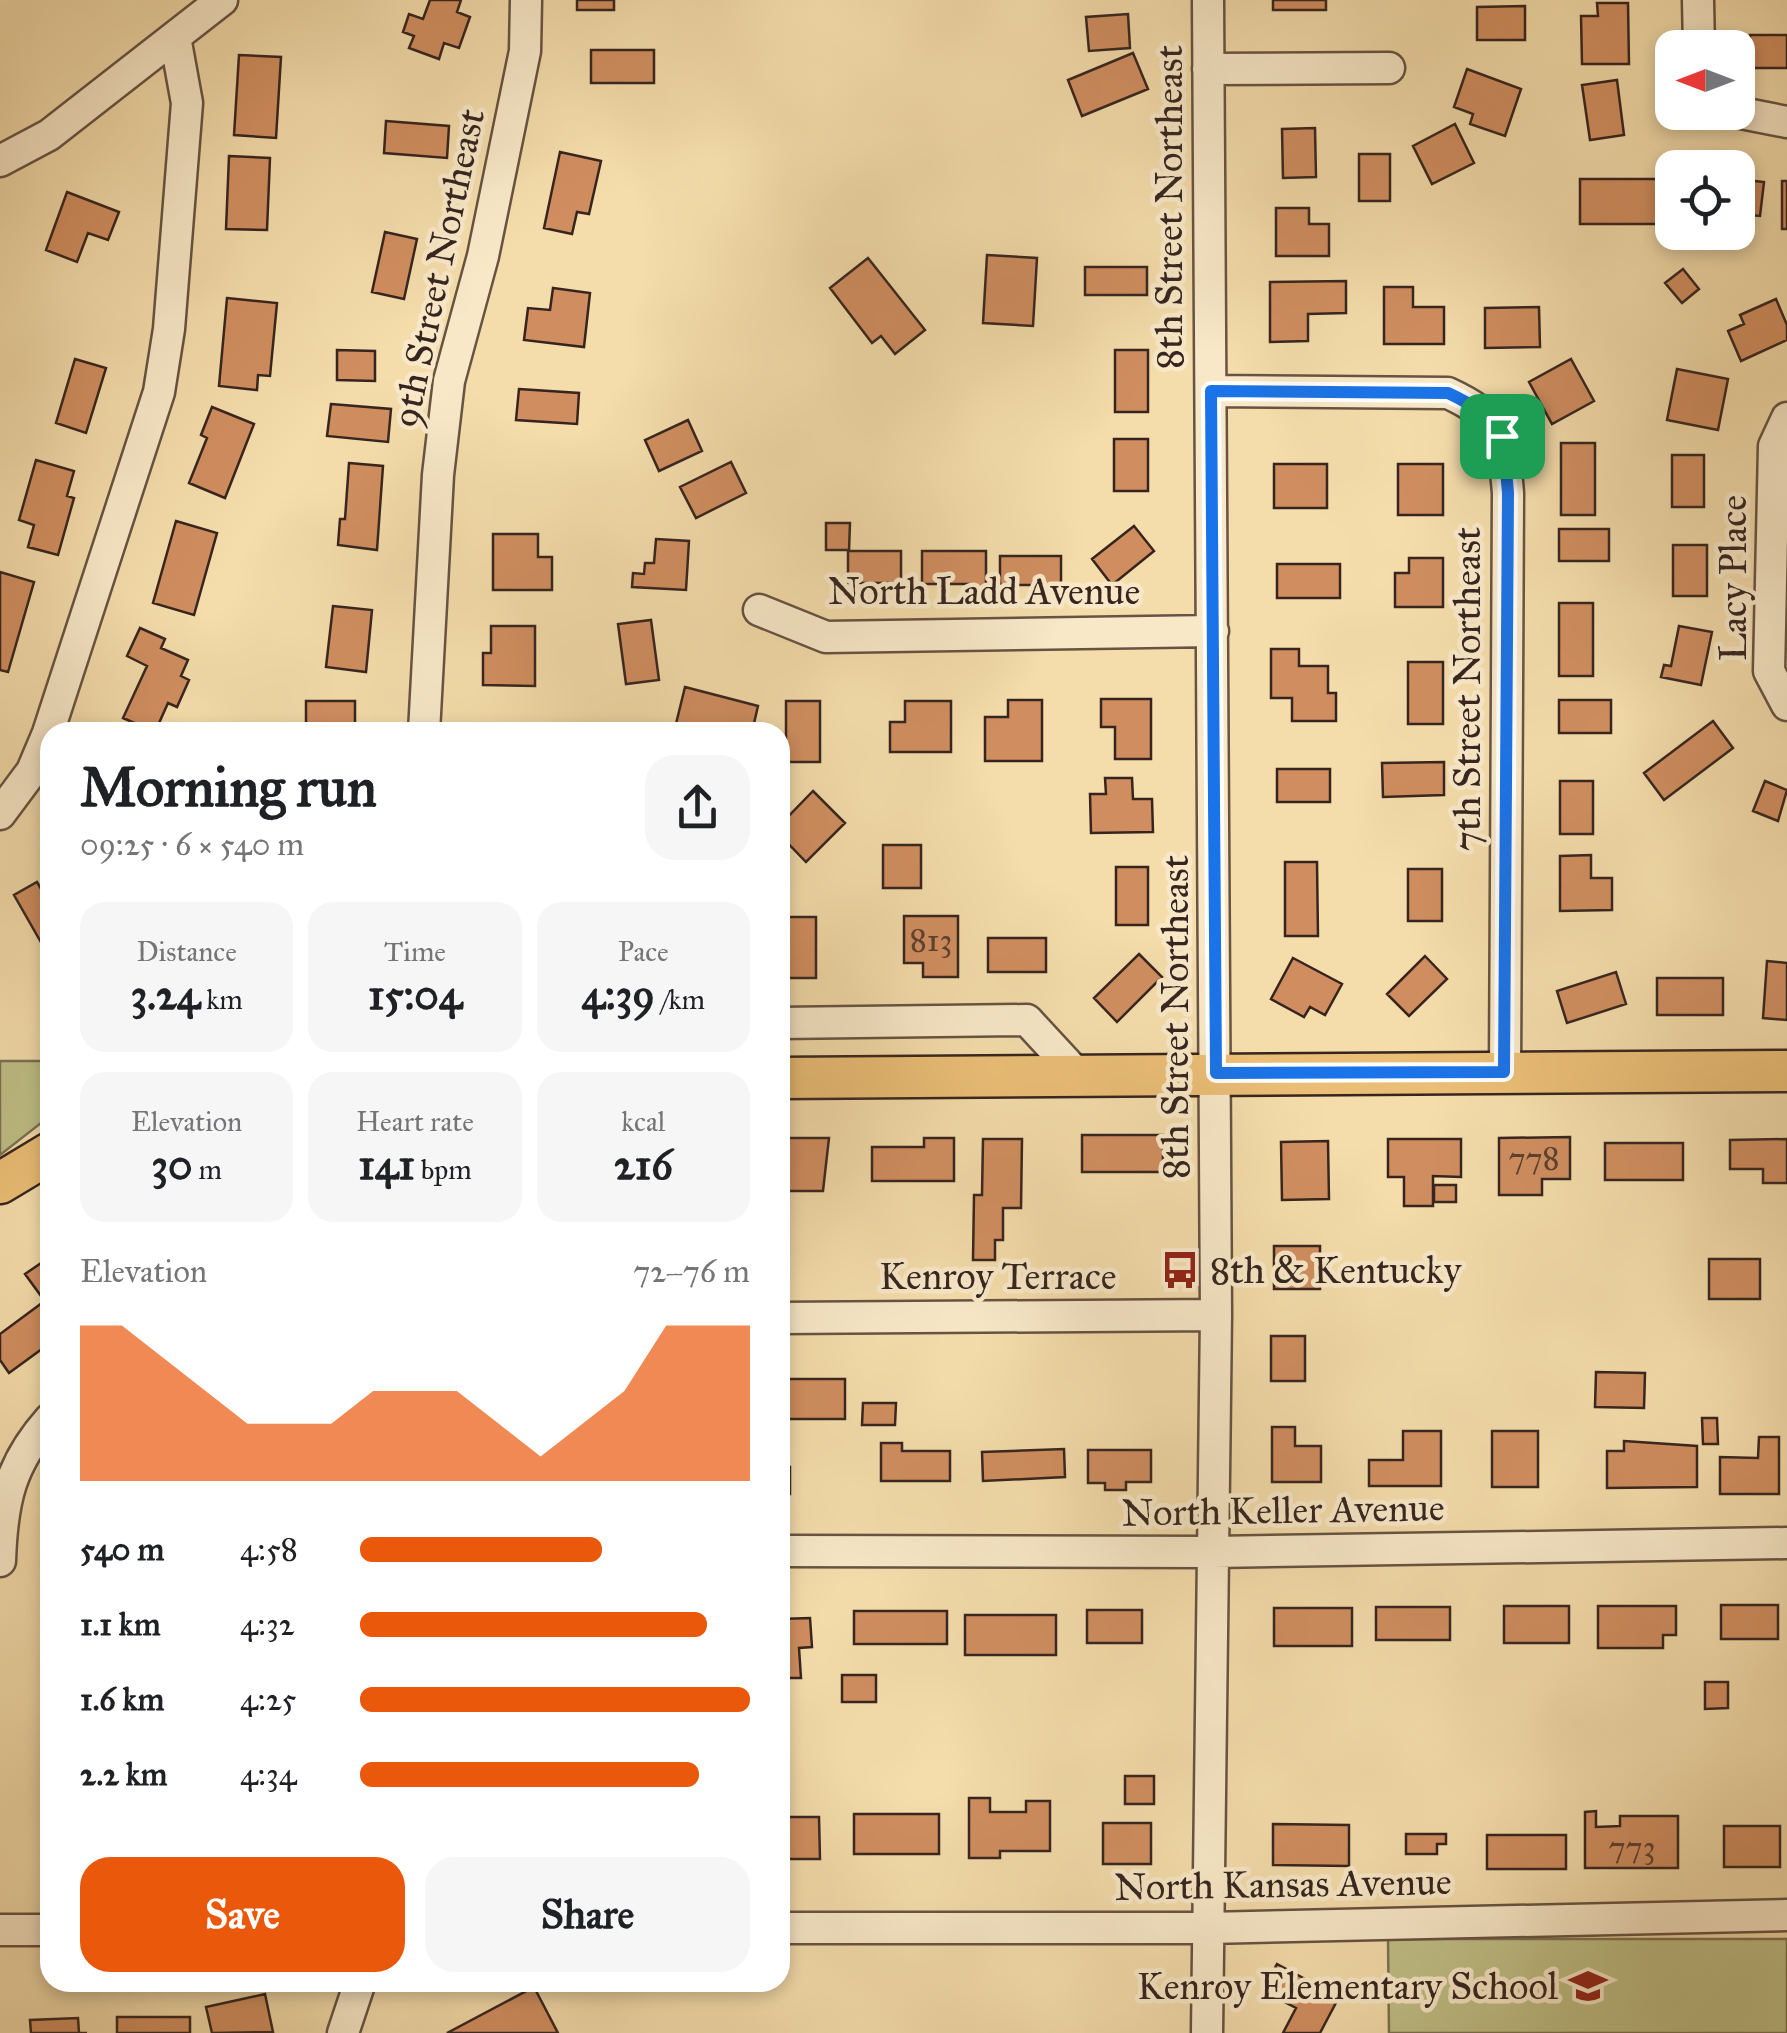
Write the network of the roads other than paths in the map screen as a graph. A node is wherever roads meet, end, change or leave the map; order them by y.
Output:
1 (222, 0) edge
2 (526, 0) edge
3 (1208, 0) edge
4 (1698, 0) edge
5 (1699, 30) edge
6 (175, 37) junction
7 (1389, 68) dead end
8 (1208, 69) junction
9 (1755, 117) edge
10 (1787, 122) edge
11 (0, 161) edge
12 (1211, 391) junction
13 (1787, 418) edge
14 (759, 610) dead end
15 (1213, 632) junction
16 (1787, 705) edge
17 (52, 722) edge
18 (425, 722) edge
19 (40, 752) edge
20 (0, 814) edge
21 (790, 1023) edge
22 (1787, 1070) edge
23 (1504, 1072) junction
24 (1076, 1073) junction
25 (1216, 1073) junction
26 (790, 1078) edge
27 (40, 1160) edge
28 (0, 1182) edge
29 (1216, 1314) junction
30 (790, 1318) edge
31 (40, 1430) edge
32 (1787, 1543) edge
33 (790, 1551) edge
34 (1214, 1552) junction
35 (0, 1560) edge
36 (1787, 1914) edge
37 (790, 1928) edge
38 (1208, 1928) junction
39 (0, 1930) edge
40 (40, 1930) edge
41 (357, 1992) edge
42 (343, 2033) edge
43 (1208, 2033) edge

1 - 6 street
2 - 18 street, 9th Street Northeast
3 - 8 street, 8th Street Northeast
4 - 5 street
6 - 11 street
6 - 17 street
7 - 8 street
8 - 12 street, 8th Street Northeast
9 - 10 street
12 - 15 street, 8th Street Northeast
12 - 23 street, 7th Street Northeast
13 - 16 street, Lacy Place
14 - 15 street, North Ladd Avenue
15 - 25 street, 8th Street Northeast
19 - 20 street
21 - 24 street
22 - 23 main road
23 - 25 main road
24 - 25 main road
24 - 26 main road
25 - 29 street, 8th Street Northeast
27 - 28 main road
29 - 30 street, Kenroy Terrace
29 - 34 street, 8th Street Northeast
31 - 35 street
32 - 34 street, North Keller Avenue
33 - 34 street, North Keller Avenue
34 - 38 street, 8th Street Northeast
36 - 38 street, North Kansas Avenue
37 - 38 street, North Kansas Avenue
38 - 43 street, 8th Street Northeast
39 - 40 street
41 - 42 street

